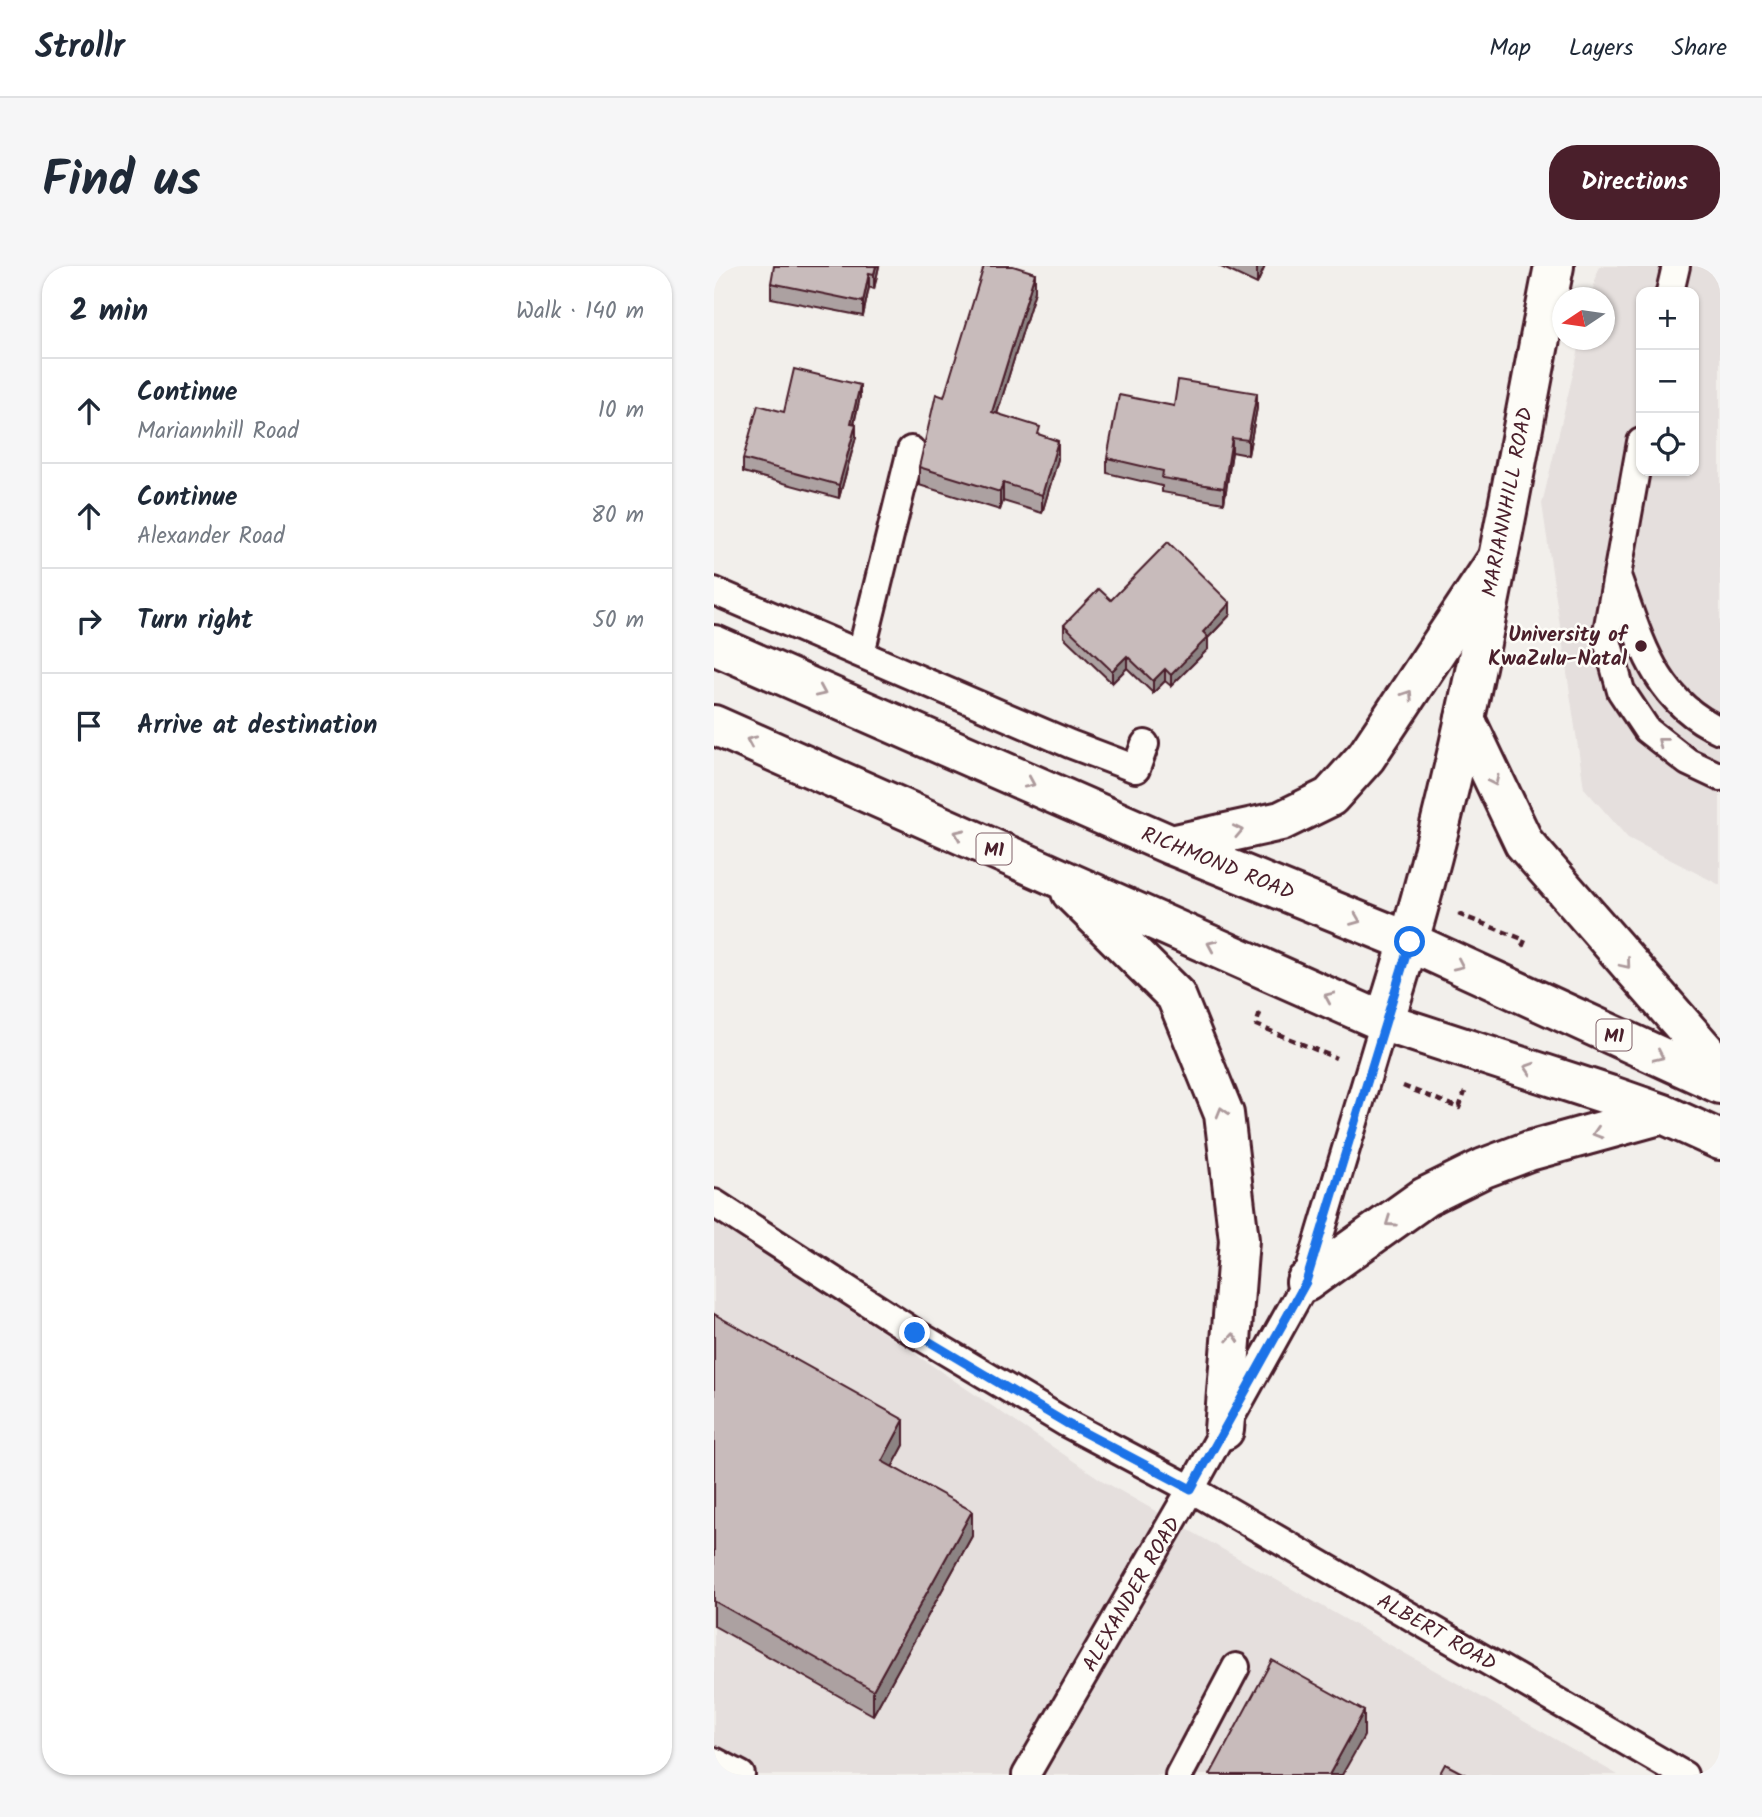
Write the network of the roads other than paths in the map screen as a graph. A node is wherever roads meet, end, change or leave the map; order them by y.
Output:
1 (1554, 266) edge
2 (1676, 266) edge
3 (1671, 287) edge
4 (911, 450) dead end
5 (1636, 469) edge
6 (1496, 561) junction
7 (1616, 575) junction
8 (714, 591) edge
9 (714, 645) edge
10 (861, 653) junction
11 (1465, 719) junction
12 (714, 725) edge
13 (1720, 730) edge
14 (1145, 744) dead end
15 (1720, 777) edge
16 (1171, 845) junction
17 (1056, 877) junction
18 (1410, 942) junction
19 (1384, 1022) junction
20 (1720, 1068) edge
21 (1720, 1084) edge
22 (1663, 1114) junction
23 (1720, 1140) edge
24 (714, 1203) edge
25 (1306, 1282) junction
26 (1224, 1430) junction
27 (1191, 1489) junction
28 (1236, 1667) dead end
29 (714, 1761) edge
30 (741, 1775) edge
31 (1026, 1775) edge
32 (1179, 1775) edge
33 (1684, 1775) edge

1 - 6 main road, MARIANNHILL ROAD
2 - 3 lane
4 - 10 lane
5 - 7 lane
6 - 11 main road, MARIANNHILL ROAD
16 -> 6 main road
7 - 13 lane
15 -> 7 lane
8 - 10 lane
9 -> 16 main road, RICHMOND ROAD / M1
10 - 14 lane
11 - 18 main road, MARIANNHILL ROAD
11 -> 20 main road
17 -> 12 main road, M1
16 -> 18 main road, RICHMOND ROAD / M1
19 -> 17 main road, M1
26 -> 17 main road
18 - 19 main road, MARIANNHILL ROAD
18 -> 21 main road, RICHMOND ROAD / M1
22 -> 19 main road, M1
19 - 25 lane, ALEXANDER ROAD
22 - 23 main road, M1
22 -> 25 main road
24 - 27 lane, ALBERT ROAD
25 - 26 lane, ALEXANDER ROAD
26 - 27 lane, ALEXANDER ROAD
27 - 31 lane, ALEXANDER ROAD
27 - 33 lane, ALBERT ROAD
28 - 32 lane
29 - 30 lane

